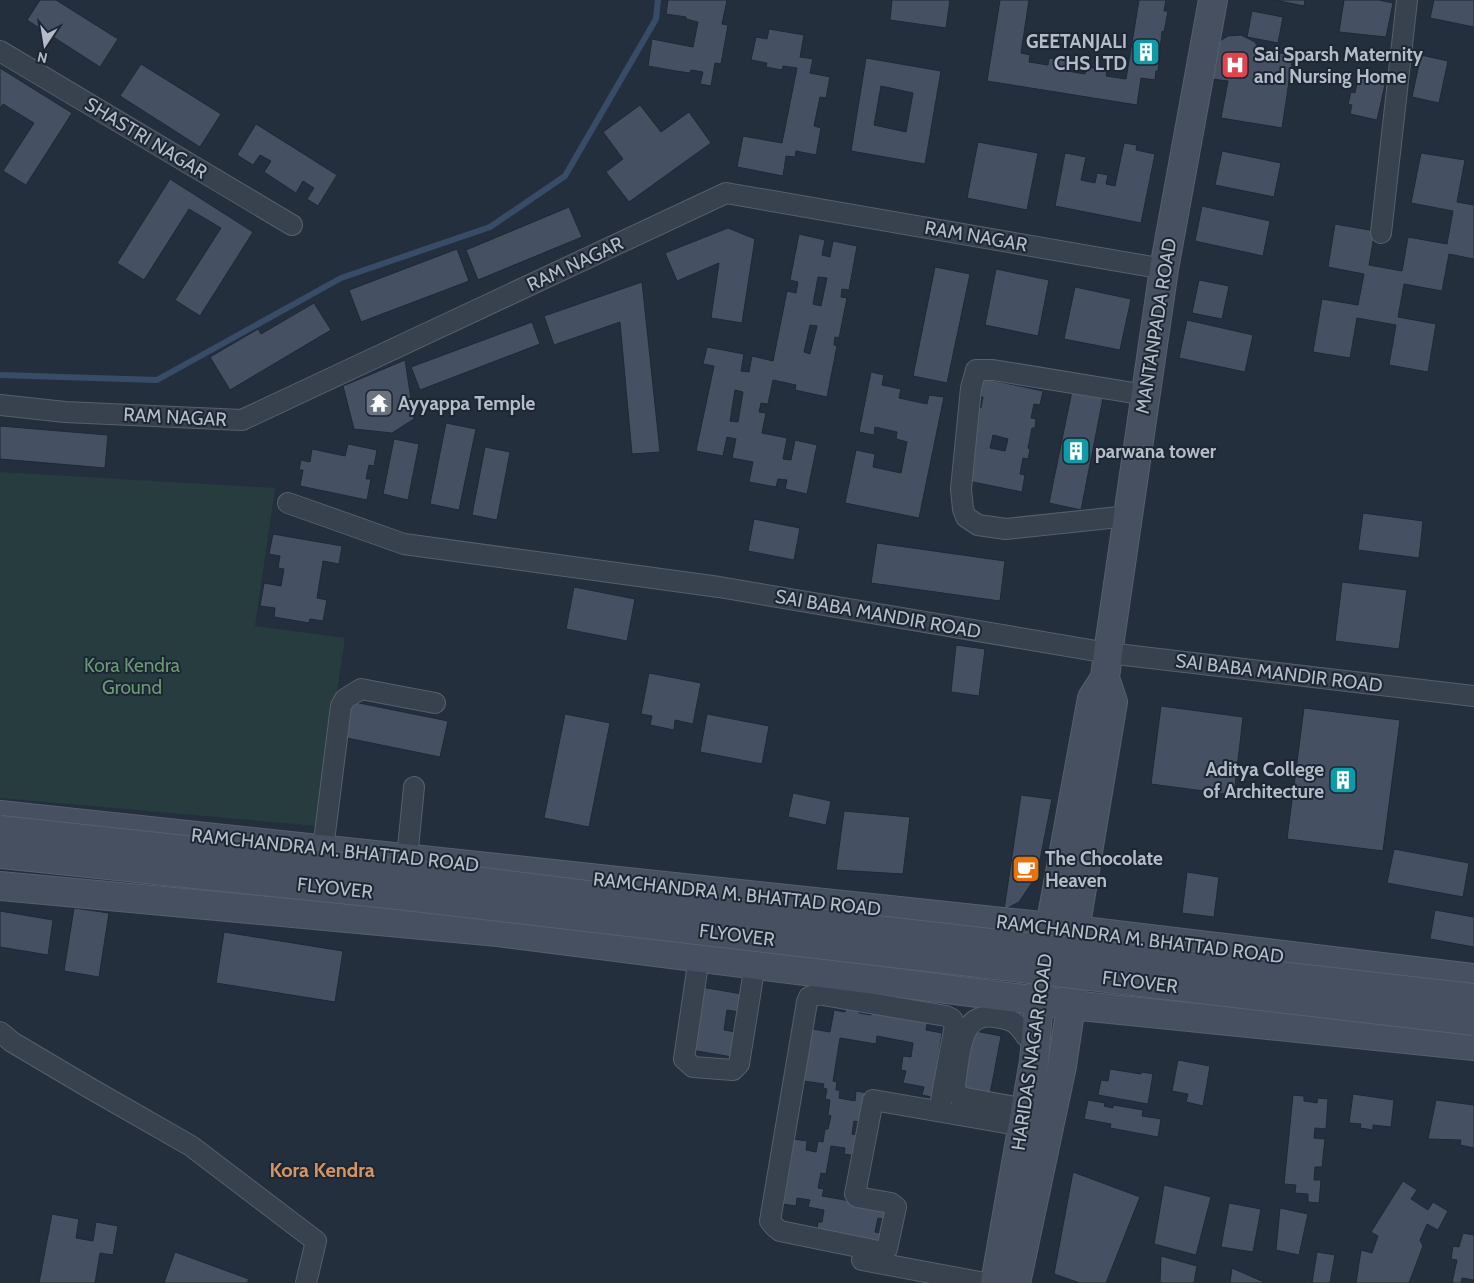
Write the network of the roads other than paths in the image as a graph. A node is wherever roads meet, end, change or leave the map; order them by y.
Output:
1 (1213, 0) edge
2 (1407, 0) edge
3 (0, 51) edge
4 (292, 225) dead end
5 (1381, 233) dead end
6 (1164, 269) junction
7 (1134, 393) junction
8 (0, 405) edge
9 (288, 504) dead end
10 (1118, 517) junction
11 (1106, 666) junction
12 (1474, 696) edge
13 (435, 703) dead end
14 (414, 786) dead end
15 (0, 814) edge
16 (0, 830) edge
17 (323, 849) junction
18 (0, 854) edge
19 (407, 858) junction
20 (0, 886) edge
21 (1063, 929) junction
22 (699, 957) junction
23 (755, 964) junction
24 (1474, 978) edge
25 (1474, 998) edge
26 (1039, 1001) junction
27 (1071, 1005) junction
28 (1474, 1021) edge
29 (0, 1032) edge
30 (1026, 1036) dead end
31 (1474, 1046) edge
32 (938, 1111) junction
33 (1024, 1118) junction
34 (819, 1252) dead end
35 (306, 1283) edge
36 (985, 1283) edge
37 (995, 1283) edge
38 (1016, 1283) edge

1 - 6 main road, MANTANPADA ROAD
2 - 5 street
3 - 4 street, SHASTRI NAGAR
6 - 7 main road, MANTANPADA ROAD
6 - 8 street, RAM NAGAR
7 - 10 main road, MANTANPADA ROAD
7 - 10 street
9 - 11 street, SAI BABA MANDIR ROAD
10 - 11 main road, MANTANPADA ROAD
11 - 12 street, SAI BABA MANDIR ROAD
11 - 21 main road, HARIDAS NAGAR ROAD
13 - 17 street
14 - 19 street
15 - 17 main road, RAMCHANDRA M. BHATTAD ROAD
16 - 25 main road, FLYOVER, bridge
17 - 19 main road, RAMCHANDRA M. BHATTAD ROAD
18 - 28 main road, FLYOVER, bridge
19 - 21 main road, RAMCHANDRA M. BHATTAD ROAD
20 - 22 main road
21 - 24 main road, RAMCHANDRA M. BHATTAD ROAD
21 - 26 main road, HARIDAS NAGAR ROAD
21 - 27 main road, HARIDAS NAGAR ROAD
22 - 23 main road
22 - 23 street
23 - 26 main road
26 - 27 main road
26 - 33 main road, HARIDAS NAGAR ROAD
27 - 31 main road
27 - 38 main road, HARIDAS NAGAR ROAD
29 - 35 street
30 - 33 street
32 - 32 street
32 - 33 street
33 - 37 main road, HARIDAS NAGAR ROAD
34 - 36 street

